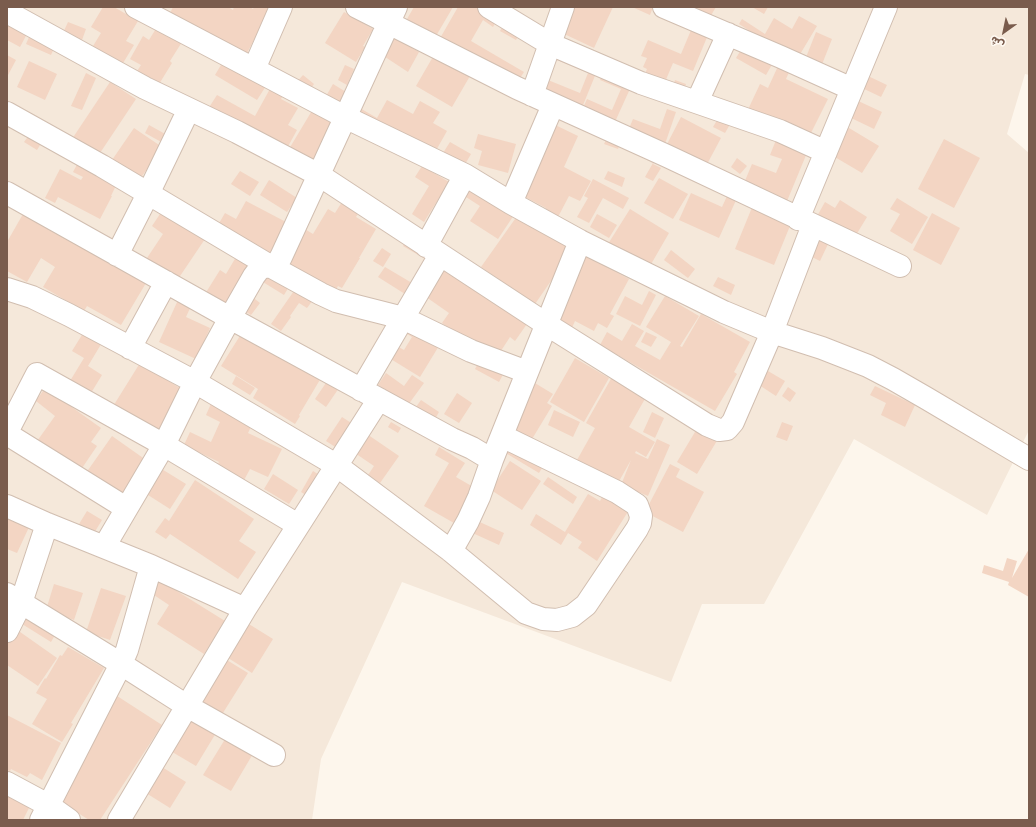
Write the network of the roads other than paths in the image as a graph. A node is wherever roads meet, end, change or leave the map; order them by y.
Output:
1 (136, 7) edge
2 (281, 7) edge
3 (357, 7) edge
4 (489, 7) edge
5 (563, 7) edge
6 (664, 7) edge
7 (886, 7) edge
8 (7, 12) edge
9 (392, 15) edge
10 (728, 34) junction
11 (550, 44) junction
12 (254, 69) junction
13 (852, 88) junction
14 (532, 95) junction
15 (697, 102) junction
16 (554, 105) junction
17 (189, 109) junction
18 (7, 113) edge
19 (345, 118) junction
20 (826, 152) junction
21 (319, 175) junction
22 (465, 176) junction
23 (7, 193) edge
24 (148, 194) junction
25 (511, 203) junction
26 (805, 222) junction
27 (580, 240) junction
28 (433, 250) junction
29 (117, 255) junction
30 (270, 266) junction
31 (900, 266) dead end
32 (166, 282) junction
33 (7, 289) edge
34 (230, 318) junction
35 (403, 318) junction
36 (546, 324) junction
37 (772, 332) junction
38 (130, 348) junction
39 (527, 372) junction
40 (195, 382) junction
41 (370, 394) junction
42 (7, 433) edge
43 (502, 436) junction
44 (164, 445) junction
45 (1029, 459) edge
46 (492, 460) junction
47 (336, 465) junction
48 (7, 506) edge
49 (126, 508) junction
50 (47, 524) junction
51 (298, 525) junction
52 (104, 547) junction
53 (451, 551) junction
54 (151, 566) junction
55 (14, 598) edge
56 (244, 609) junction
57 (7, 631) edge
58 (121, 664) junction
59 (187, 706) junction
60 (274, 755) dead end
61 (7, 783) edge
62 (45, 813) edge
63 (70, 820) edge
64 (119, 820) edge

1 - 12 street
2 - 12 street
3 - 9 street
4 - 11 street
5 - 11 street
6 - 10 street
7 - 13 street
8 - 17 street
9 - 14 street
9 - 19 street
10 - 13 street
10 - 15 street
11 - 14 street
11 - 15 street
12 - 19 street
13 - 20 street
14 - 16 street
15 - 20 street
16 - 25 street
16 - 26 street
17 - 21 street
17 - 24 street
18 - 24 street
19 - 21 street
19 - 22 street
20 - 26 street
21 - 28 street
21 - 30 street
22 - 25 street
22 - 28 street
23 - 29 street
24 - 29 street
24 - 30 street
25 - 27 street
26 - 31 street
26 - 37 street
27 - 36 street
27 - 37 street
28 - 35 street
28 - 36 street
29 - 32 street
30 - 34 street
30 - 35 street
32 - 34 street
32 - 38 street
33 - 38 street
34 - 40 street
34 - 41 street
35 - 39 street
35 - 41 street
36 - 37 street
36 - 39 street
37 - 45 street
38 - 40 street
39 - 43 street
40 - 44 street
40 - 47 street
41 - 46 street
41 - 47 street
42 - 44 street
42 - 49 street
43 - 46 street
43 - 53 street
44 - 49 street
44 - 51 street
46 - 53 street
47 - 51 street
47 - 53 street
48 - 50 street
49 - 52 street
50 - 52 street
50 - 55 street
51 - 56 street
52 - 54 street
54 - 56 street
54 - 58 street
55 - 57 street
55 - 58 street
56 - 59 street
58 - 59 street
58 - 62 street
59 - 60 street
59 - 64 street
61 - 62 street
62 - 63 street

